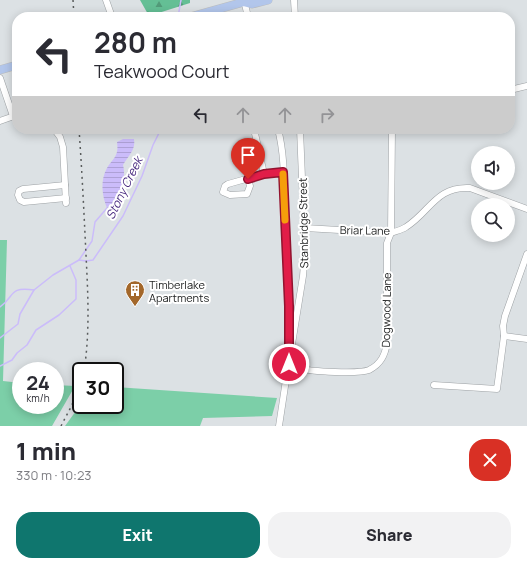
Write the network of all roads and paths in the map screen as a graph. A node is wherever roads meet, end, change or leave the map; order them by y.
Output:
1 (106, 0) edge
2 (268, 0) edge
3 (294, 0) edge
4 (245, 1) edge
5 (110, 12) edge
6 (207, 12) edge
7 (247, 12) edge
8 (295, 12) edge
9 (12, 66) edge
10 (0, 70) edge
11 (0, 78) edge
12 (527, 86) edge
13 (515, 89) edge
14 (12, 108) edge
15 (12, 117) edge
16 (0, 121) edge
17 (58, 134) edge
18 (255, 134) edge
19 (279, 134) edge
20 (300, 134) edge
21 (392, 134) edge
22 (283, 172) junction
23 (264, 174) junction
24 (248, 179) dead end
25 (65, 185) junction
26 (527, 209) edge
27 (305, 228) junction
28 (391, 233) junction
29 (527, 254) edge
30 (504, 336) junction
31 (527, 339) edge
32 (289, 364) junction
33 (434, 385) dead end
34 (278, 426) edge

1 - 5 street
2 - 4 main road
3 - 8 street
4 - 6 main road
4 - 7 street
9 - 10 main road
11 - 14 street
12 - 13 street
15 - 16 street
17 - 25 street
18 - 23 street
19 - 22 street, Stanbridge Street
20 - 27 street, Stanbridge Street
21 - 28 street, Dogwood Lane
22 - 23 street
22 - 32 street, Stanbridge Street
23 - 24 street
25 - 25 street
26 - 28 street, Briar Lane
27 - 28 street, Briar Lane
27 - 32 street, Stanbridge Street
28 - 32 street, Dogwood Lane
29 - 30 street
30 - 31 street
30 - 33 street
32 - 34 street, Stanbridge Street

